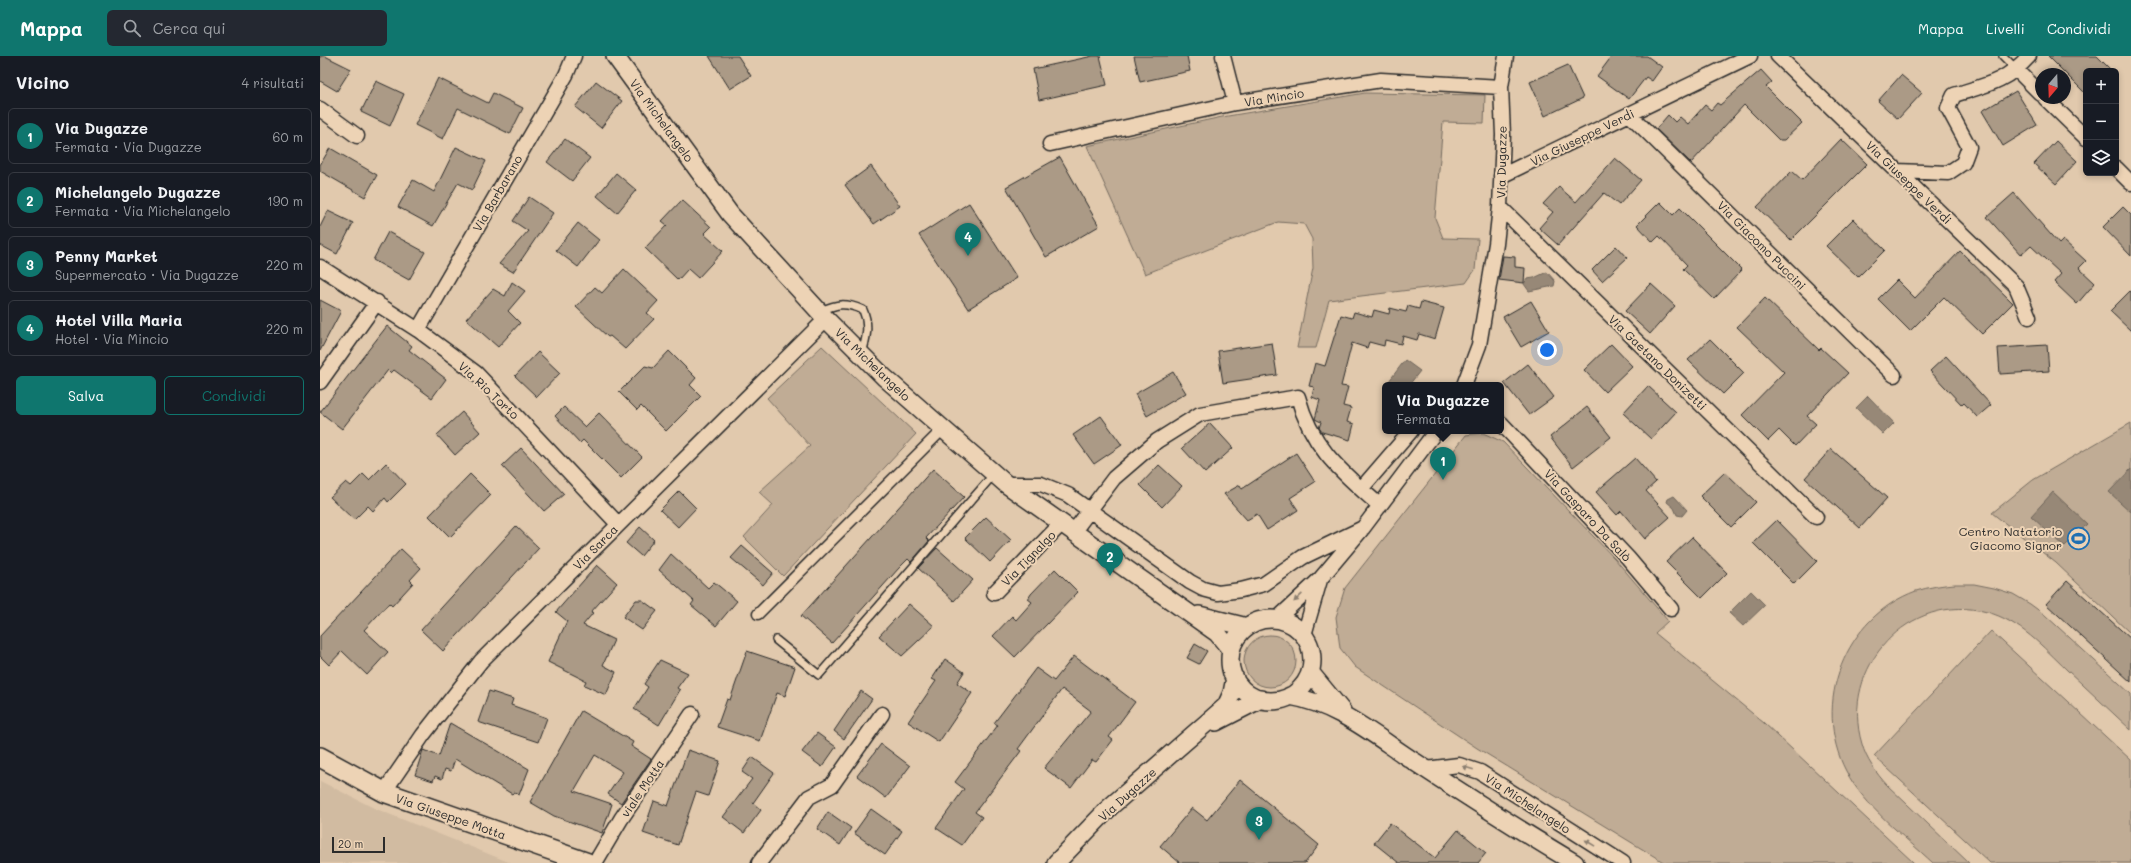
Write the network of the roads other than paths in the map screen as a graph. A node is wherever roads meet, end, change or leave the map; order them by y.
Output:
1 (574, 56) edge
2 (615, 56) edge
3 (1223, 56) edge
4 (1506, 56) edge
5 (1750, 56) edge
6 (1778, 56) edge
7 (2003, 56) edge
8 (2029, 56) edge
9 (2017, 70) junction
10 (1501, 87) junction
11 (2035, 88) edge
12 (1235, 103) junction
13 (2051, 104) edge
14 (320, 109) edge
15 (1629, 114) junction
16 (2083, 135) edge
17 (357, 136) dead end
18 (1050, 144) dead end
19 (1896, 171) junction
20 (2119, 171) edge
21 (1501, 176) junction
22 (2131, 183) edge
23 (1500, 207) junction
24 (320, 267) edge
25 (377, 302) junction
26 (822, 315) junction
27 (2029, 317) dead end
28 (418, 330) junction
29 (862, 354) junction
30 (1894, 375) dead end
31 (320, 382) edge
32 (1465, 382) edge
33 (1504, 426) edge
34 (943, 429) junction
35 (1408, 434) edge
36 (1434, 434) edge
37 (1000, 479) junction
38 (1361, 489) junction
39 (1380, 506) junction
40 (1090, 512) junction
41 (1816, 517) dead end
42 (618, 524) junction
43 (1068, 527) junction
44 (1363, 528) junction
45 (1320, 578) junction
46 (994, 593) dead end
47 (1671, 609) dead end
48 (1189, 613) junction
49 (758, 614) dead end
50 (1277, 619) junction
51 (1247, 627) junction
52 (1304, 635) junction
53 (776, 640) dead end
54 (1231, 650) junction
55 (1310, 672) junction
56 (1235, 678) junction
57 (1290, 696) junction
58 (1261, 700) junction
59 (692, 714) dead end
60 (882, 714) dead end
61 (1346, 716) junction
62 (1202, 729) junction
63 (320, 757) edge
64 (1426, 770) junction
65 (384, 792) junction
66 (588, 863) edge
67 (595, 863) edge
68 (758, 863) edge
69 (1056, 863) edge
70 (1575, 863) edge
71 (1623, 863) edge

1 - 28 street, Via Barbarano
2 - 26 street, Via Michelangelo
3 - 12 street
4 - 10 street, Via Dugazze
5 - 15 street, Via Giuseppe Verdi
6 - 19 street, Via Giuseppe Verdi
7 - 9 lane
8 - 9 street
9 - 11 street
9 - 19 street
10 - 12 street, Via Mincio
10 - 21 street, Via Dugazze
12 - 18 street, Via Mincio
13 - 16 street
14 - 17 street
15 - 21 street, Via Giuseppe Verdi
15 - 30 street, Via Giacomo Puccini
19 - 27 street, Via Giuseppe Verdi
20 - 22 street
21 - 23 street, Via Dugazze
23 - 32 street, Via Dugazze
23 - 41 street, Via Gaetano Donizetti
24 - 25 street, Via Rio Torto
25 - 28 street, Via Rio Torto
25 - 31 street
26 - 29 street, Via Michelangelo
26 - 29 lane
26 - 42 street, Via Sarca
28 - 42 street, Via Rio Torto
29 - 34 street, Via Michelangelo
33 - 47 street, Via Gasparo Da Salò
34 - 37 street, Via Michelangelo
34 - 49 street
35 - 38 street
36 - 39 street
37 - 40 street
37 - 43 street, Via Michelangelo
37 - 53 lane
38 - 39 street
38 - 40 street, Via Tignalgo
39 - 44 street
40 - 43 street, Via Tignalgo
40 - 44 street
42 - 65 street, Via Sarca
43 - 46 street, Via Tignalgo
43 - 48 street, Via Michelangelo
44 - 45 street
45 -> 50 street
45 - 52 street
48 - 51 street, Via Michelangelo
48 - 54 street, Via Michelangelo
50 - 51 street
50 - 52 street
51 - 54 street
52 - 55 street
54 - 56 street
55 - 57 street
55 - 61 street, Via Michelangelo
56 - 58 street
56 - 62 street, Via Dugazze
57 - 58 street
57 - 61 street, Via Michelangelo
58 - 62 street, Via Dugazze
59 - 67 street, viale Motta
60 - 68 street
61 - 64 street, Via Michelangelo
62 - 69 street, Via Dugazze
63 - 65 main road, Via Giuseppe Motta
64 - 70 street, Via Michelangelo
71 -> 64 street, Via Michelangelo
65 - 66 main road, Via Giuseppe Motta

